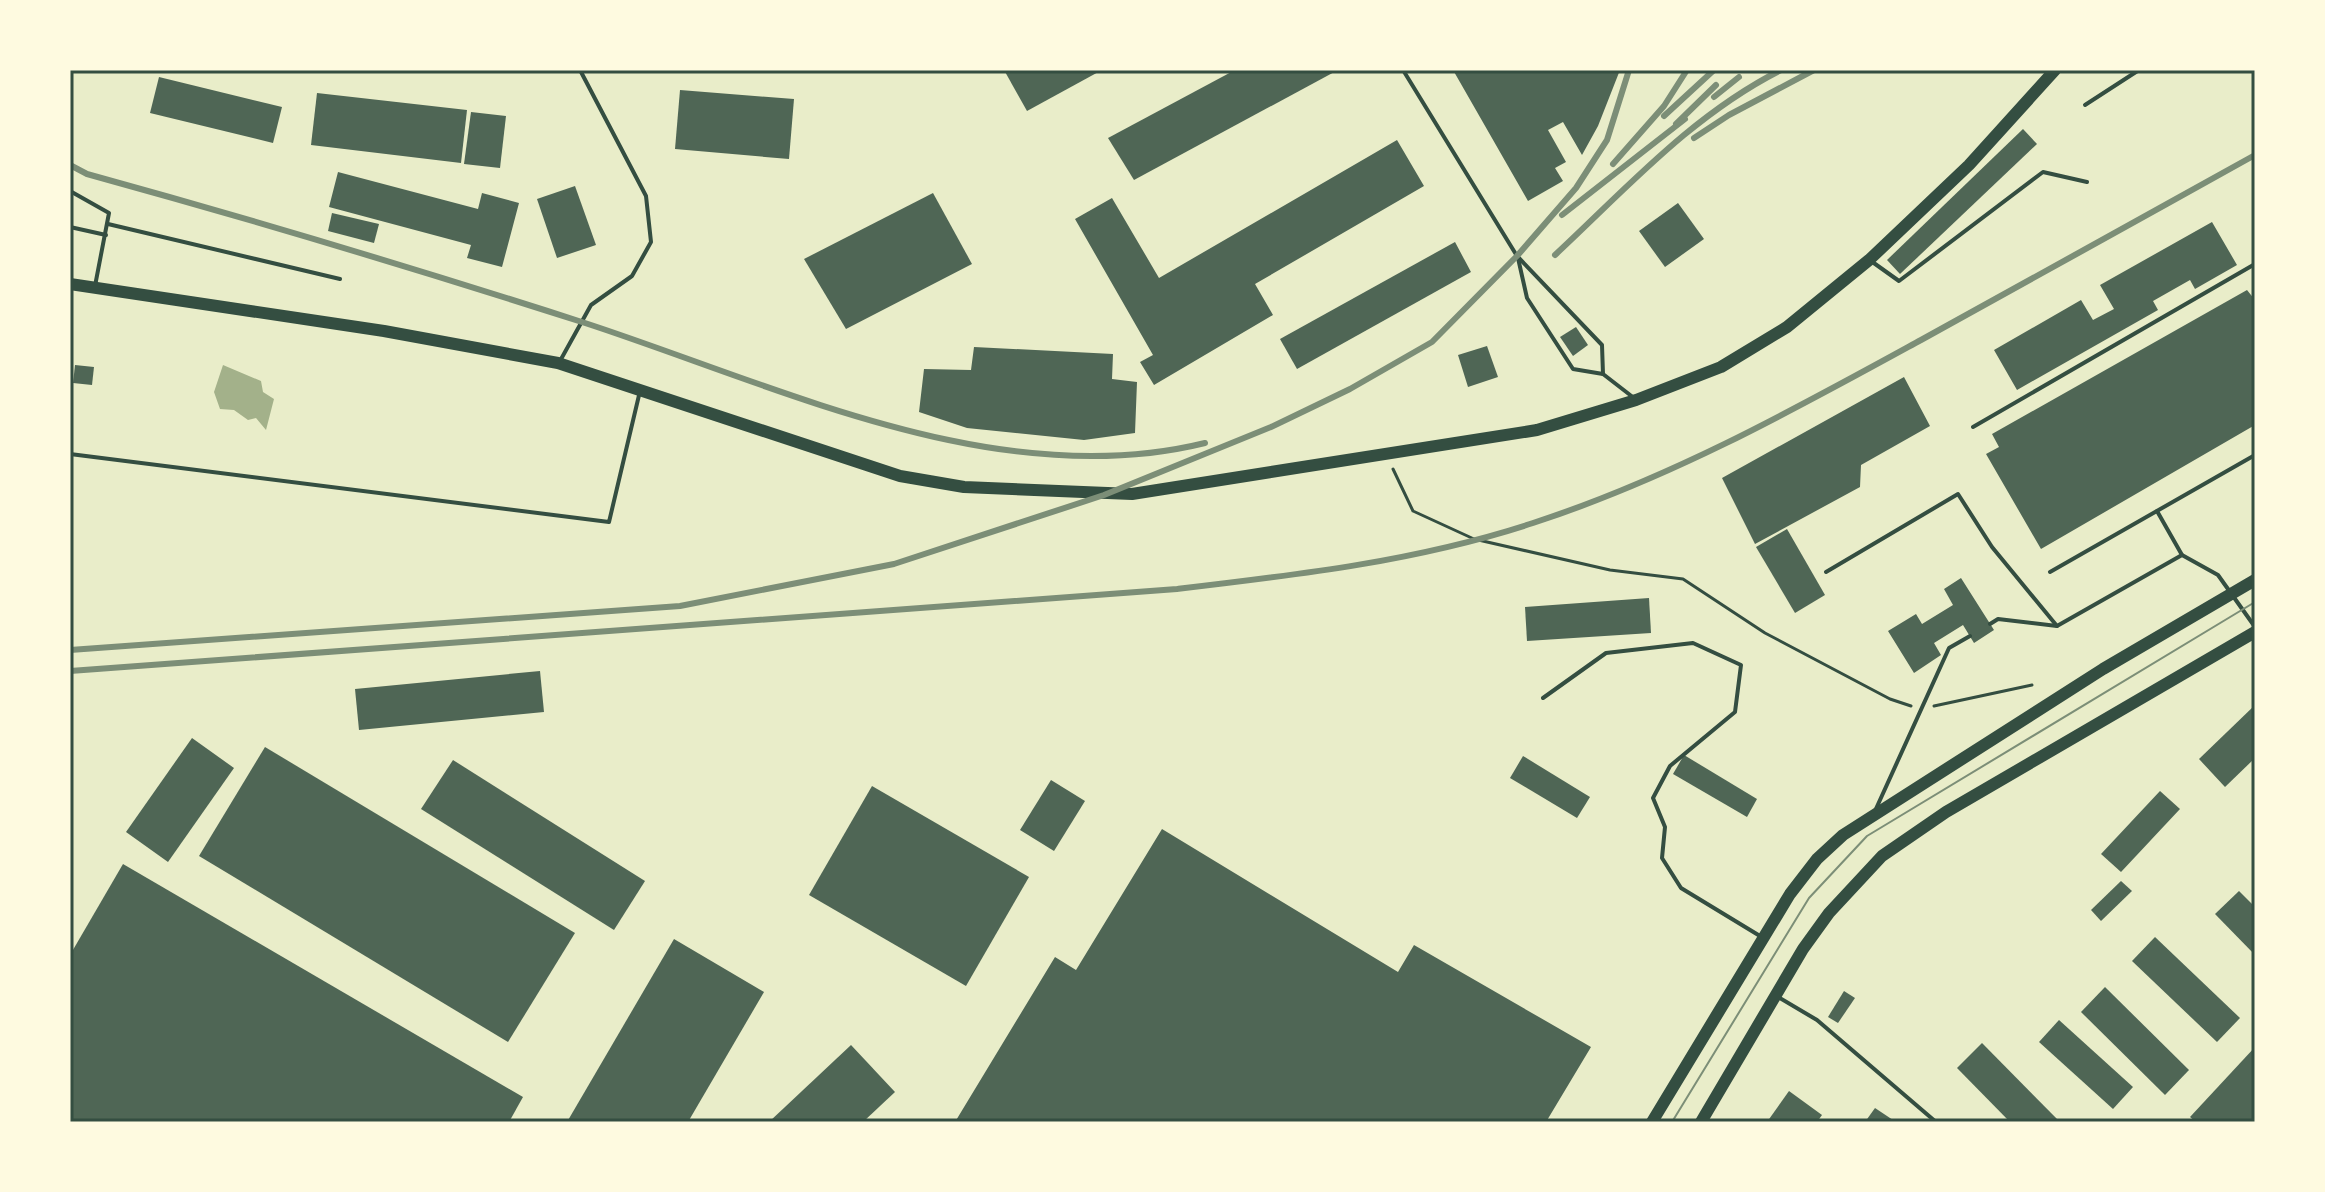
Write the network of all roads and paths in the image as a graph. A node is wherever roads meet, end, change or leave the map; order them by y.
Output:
1 (580, 70) edge
2 (1403, 70) edge
3 (2055, 70) edge
4 (2139, 70) edge
5 (2085, 105) dead end
6 (2087, 182) dead end
7 (70, 191) edge
8 (108, 224) junction
9 (70, 227) edge
10 (106, 235) junction
11 (1517, 256) junction
12 (1869, 260) junction
13 (2255, 264) edge
14 (340, 279) dead end
15 (70, 284) edge
16 (95, 288) junction
17 (558, 363) junction
18 (1603, 374) junction
19 (641, 389) junction
20 (1636, 400) junction
21 (1973, 427) dead end
22 (70, 454) edge
23 (1386, 455) junction
24 (2255, 455) edge
25 (2157, 511) junction
26 (2182, 555) junction
27 (1826, 572) dead end
28 (2050, 572) dead end
29 (2255, 580) edge
30 (2231, 594) junction
31 (1990, 624) dead end
32 (2057, 626) junction
33 (2255, 630) edge
34 (1970, 636) dead end
35 (2032, 685) dead end
36 (1543, 698) dead end
37 (1919, 709) junction
38 (1874, 813) junction
39 (1763, 938) junction
40 (1777, 996) junction
41 (1652, 1122) edge
42 (1701, 1122) edge
43 (1936, 1122) edge

1 - 17 lane
2 - 11 lane
3 - 12 main road
4 - 5 lane
6 - 12 lane
7 - 8 lane
8 - 10 lane
8 - 14 lane
9 - 10 lane
10 - 16 lane
11 - 18 lane
11 - 18 lane
12 - 20 main road
13 - 21 lane
15 - 16 main road
16 - 17 main road
17 - 19 main road
18 - 20 lane
19 - 22 lane
19 - 23 main road
20 - 23 main road
23 - 37 path
24 - 25 lane
25 - 26 lane
25 - 28 lane
26 - 30 lane
26 - 32 lane
27 - 32 lane
29 - 30 main road
30 - 33 lane
30 - 38 main road
31 - 32 lane
33 - 40 main road
34 - 37 lane
35 - 37 path
36 - 39 lane
37 - 38 lane
38 - 39 main road
39 - 41 main road
40 - 42 main road
40 - 43 lane

